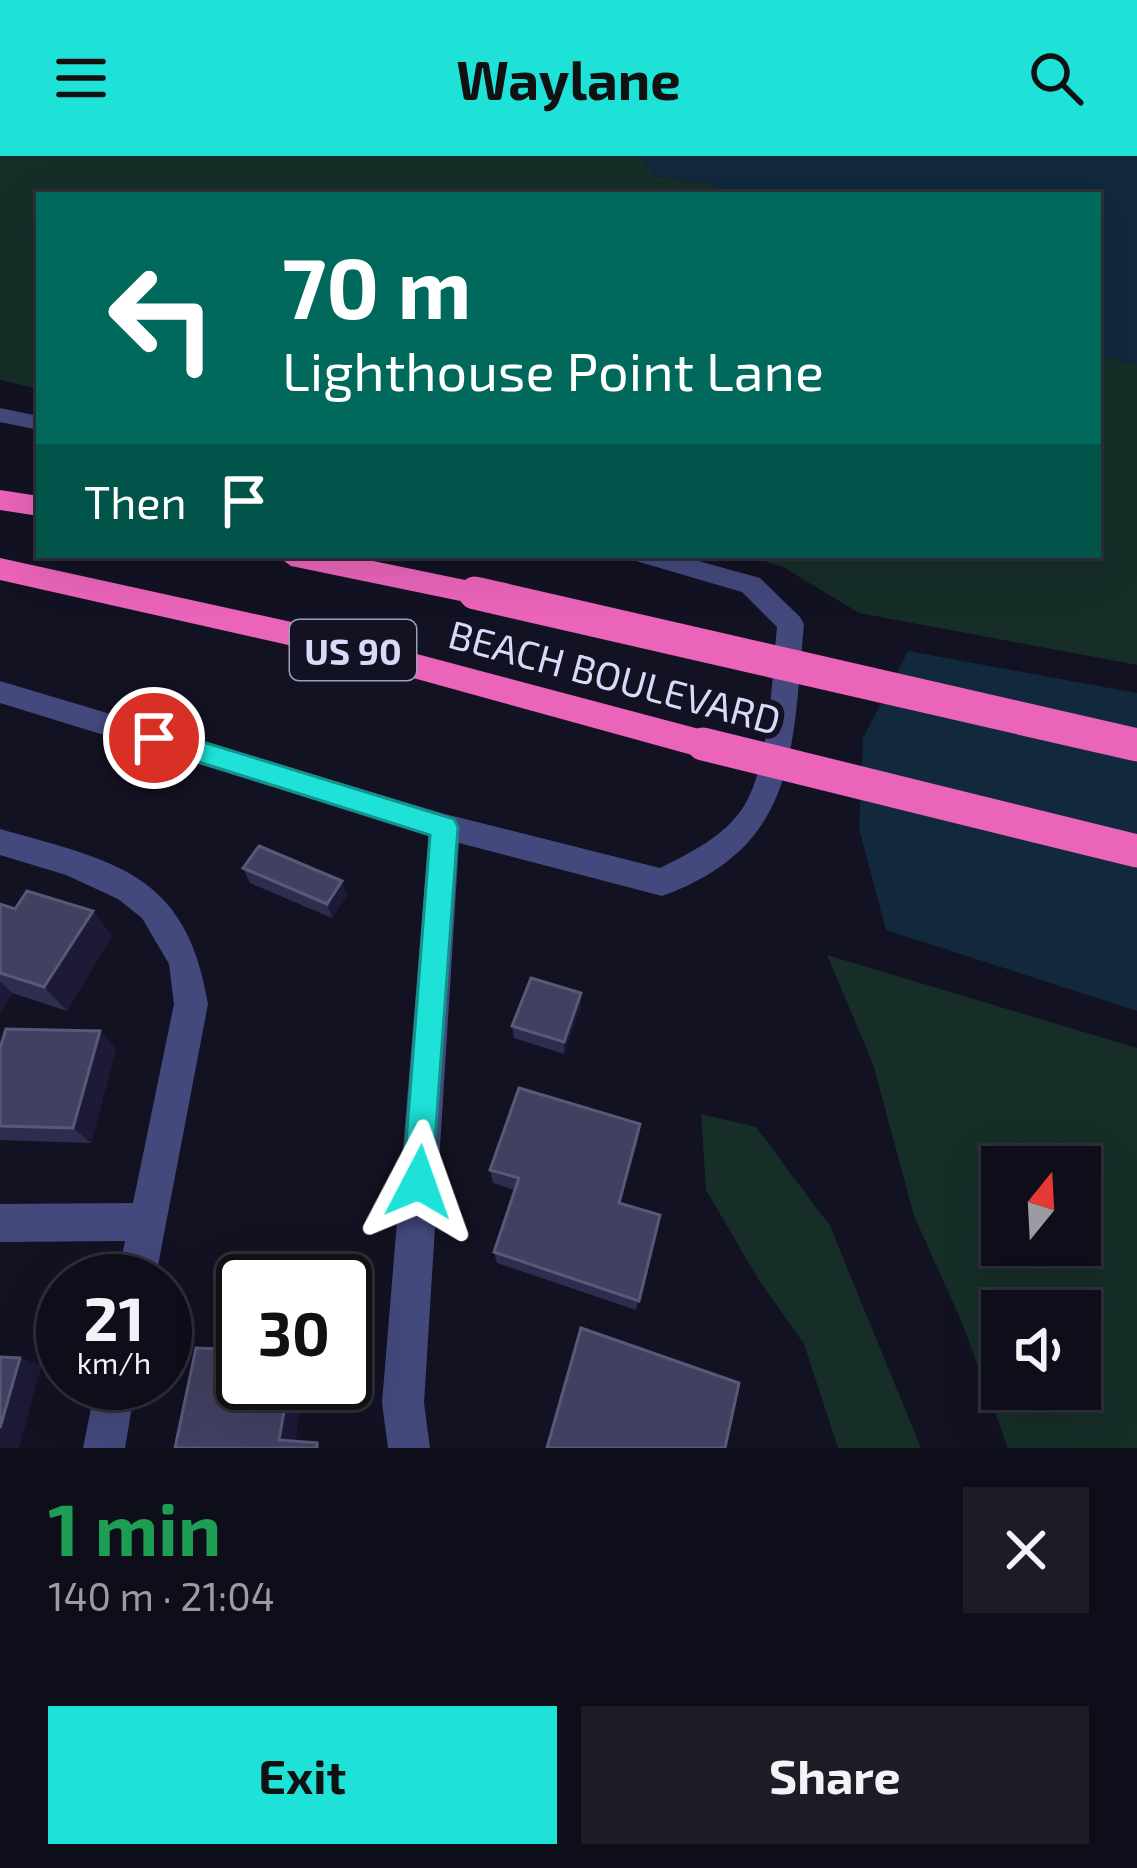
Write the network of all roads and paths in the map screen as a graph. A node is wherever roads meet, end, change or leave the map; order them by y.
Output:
1 (0, 415) edge
2 (36, 422) edge
3 (0, 500) edge
4 (36, 506) edge
5 (306, 558) edge
6 (656, 558) edge
7 (0, 568) edge
8 (0, 692) edge
9 (1137, 745) edge
10 (445, 827) junction
11 (0, 842) edge
12 (1137, 851) edge
13 (148, 1222) junction
14 (0, 1223) edge
15 (141, 1254) edge
16 (111, 1410) edge
17 (104, 1448) edge
18 (409, 1448) edge

1 - 2 street
3 - 4 highway
5 - 9 highway, US 90, bridge
6 - 10 street
7 - 12 highway, BEACH BOULEVARD / US 90, bridge
8 - 10 street
10 - 18 street
11 - 13 street
13 - 14 street
13 - 15 street
16 - 17 street

